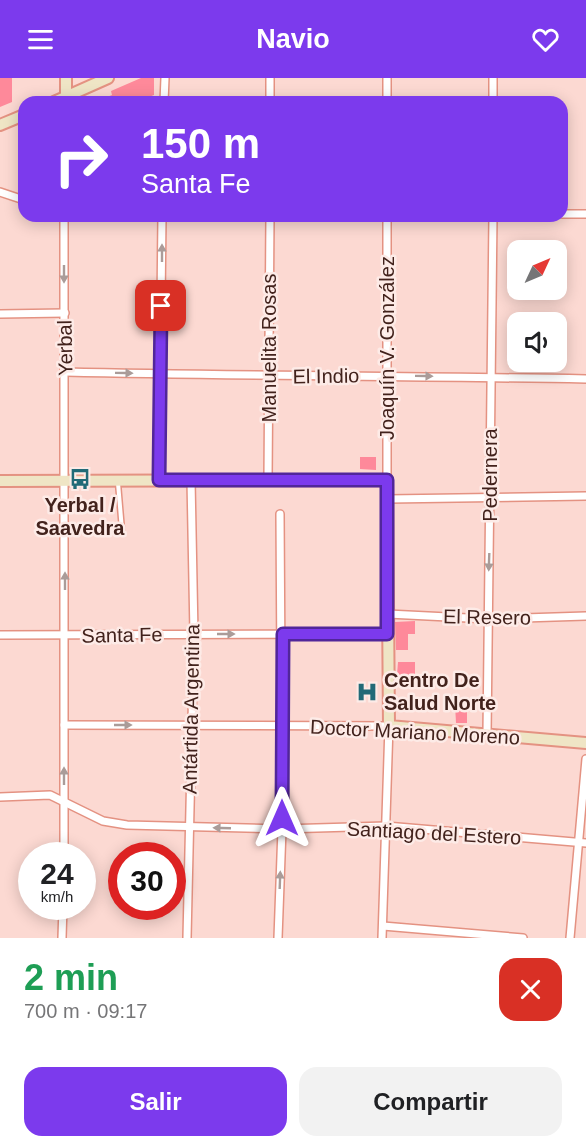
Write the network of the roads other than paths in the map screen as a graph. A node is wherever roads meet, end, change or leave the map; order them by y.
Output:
1 (66, 78) edge
2 (108, 78) edge
3 (165, 78) edge
4 (270, 78) edge
5 (387, 78) edge
6 (493, 78) edge
7 (66, 96) edge
8 (72, 96) edge
9 (164, 96) edge
10 (270, 96) edge
11 (387, 96) edge
12 (493, 96) edge
13 (18, 118) edge
14 (0, 125) edge
15 (0, 192) edge
16 (18, 198) edge
17 (568, 214) edge
18 (586, 214) edge
19 (64, 222) edge
20 (162, 222) edge
21 (270, 222) edge
22 (387, 222) edge
23 (493, 222) edge
24 (64, 313) junction
25 (0, 314) edge
26 (66, 372) junction
27 (161, 374) junction
28 (387, 375) junction
29 (268, 377) junction
30 (490, 377) junction
31 (586, 379) edge
32 (64, 480) junction
33 (118, 480) junction
34 (159, 480) junction
35 (191, 480) junction
36 (268, 480) junction
37 (387, 480) junction
38 (0, 481) edge
39 (586, 496) edge
40 (491, 497) junction
41 (388, 499) junction
42 (280, 514) dead end
43 (122, 530) dead end
44 (388, 614) junction
45 (586, 616) edge
46 (488, 619) junction
47 (194, 634) junction
48 (283, 634) junction
49 (387, 634) junction
50 (0, 635) edge
51 (65, 635) junction
52 (64, 725) junction
53 (190, 725) junction
54 (281, 726) junction
55 (389, 726) junction
56 (487, 734) junction
57 (586, 743) edge
58 (586, 759) edge
59 (0, 797) edge
60 (64, 802) junction
61 (386, 826) junction
62 (189, 827) junction
63 (282, 829) junction
64 (63, 842) edge
65 (578, 842) junction
66 (586, 843) edge
67 (63, 920) edge
68 (383, 926) junction
69 (62, 938) edge
70 (187, 938) edge
71 (278, 938) edge
72 (382, 938) edge
73 (523, 938) edge
74 (570, 938) edge

1 - 7 street
2 - 8 street
3 - 9 street
4 - 10 street
5 - 11 street
6 - 12 street
13 - 14 street
15 - 16 street
17 - 18 street
19 -> 24 street, Yerbal
27 -> 20 street
21 - 29 street, Manuelita Rosas
22 - 28 street, Joaquín V. González
23 - 30 street, Pedernera
24 - 25 street
24 - 26 street, Yerbal
26 -> 27 street, El Indio
26 - 32 street, Yerbal
27 - 29 street, El Indio
27 - 34 street
28 - 29 street, El Indio
28 -> 30 street, El Indio
28 - 37 street, Joaquín V. González
29 - 36 street, Manuelita Rosas
30 - 31 street, El Indio
30 - 40 street, Pedernera
32 - 33 street
32 - 38 street
51 -> 32 street, Yerbal
33 - 34 street
33 - 43 lane
34 - 35 street
35 - 36 street
35 - 47 street, Antártida Argentina
36 - 37 street
37 - 41 street
39 - 40 street
40 - 41 street
40 -> 46 street, Pedernera
41 - 44 street
42 - 48 street
44 - 46 street, El Resero
44 - 49 street
45 - 46 street, El Resero
46 - 56 street, Pedernera
47 -> 48 street, Santa Fe
47 - 51 street, Santa Fe
47 - 53 street, Antártida Argentina
48 - 49 street, Santa Fe
48 - 54 street
49 - 55 street
50 - 51 street, Santa Fe
51 - 52 street, Yerbal
52 -> 53 street, Doctor Mariano Moreno
60 -> 52 street, Yerbal
53 - 54 street, Doctor Mariano Moreno
53 - 62 street, Antártida Argentina
54 - 55 street, Doctor Mariano Moreno
54 - 63 street
55 - 56 street, Doctor Mariano Moreno
55 - 61 street
56 - 57 street, Doctor Mariano Moreno
58 - 65 street
59 - 60 street, Santiago del Estero
60 - 62 street, Santiago del Estero
60 - 64 street, Yerbal
61 - 63 street, Santiago del Estero
61 - 65 street, Santiago del Estero
61 - 68 street
63 -> 62 street, Santiago del Estero
62 - 70 street, Antártida Argentina
71 -> 63 street
65 - 66 street, Santiago del Estero
65 - 74 street
67 - 69 street
68 - 72 street
68 - 73 street

